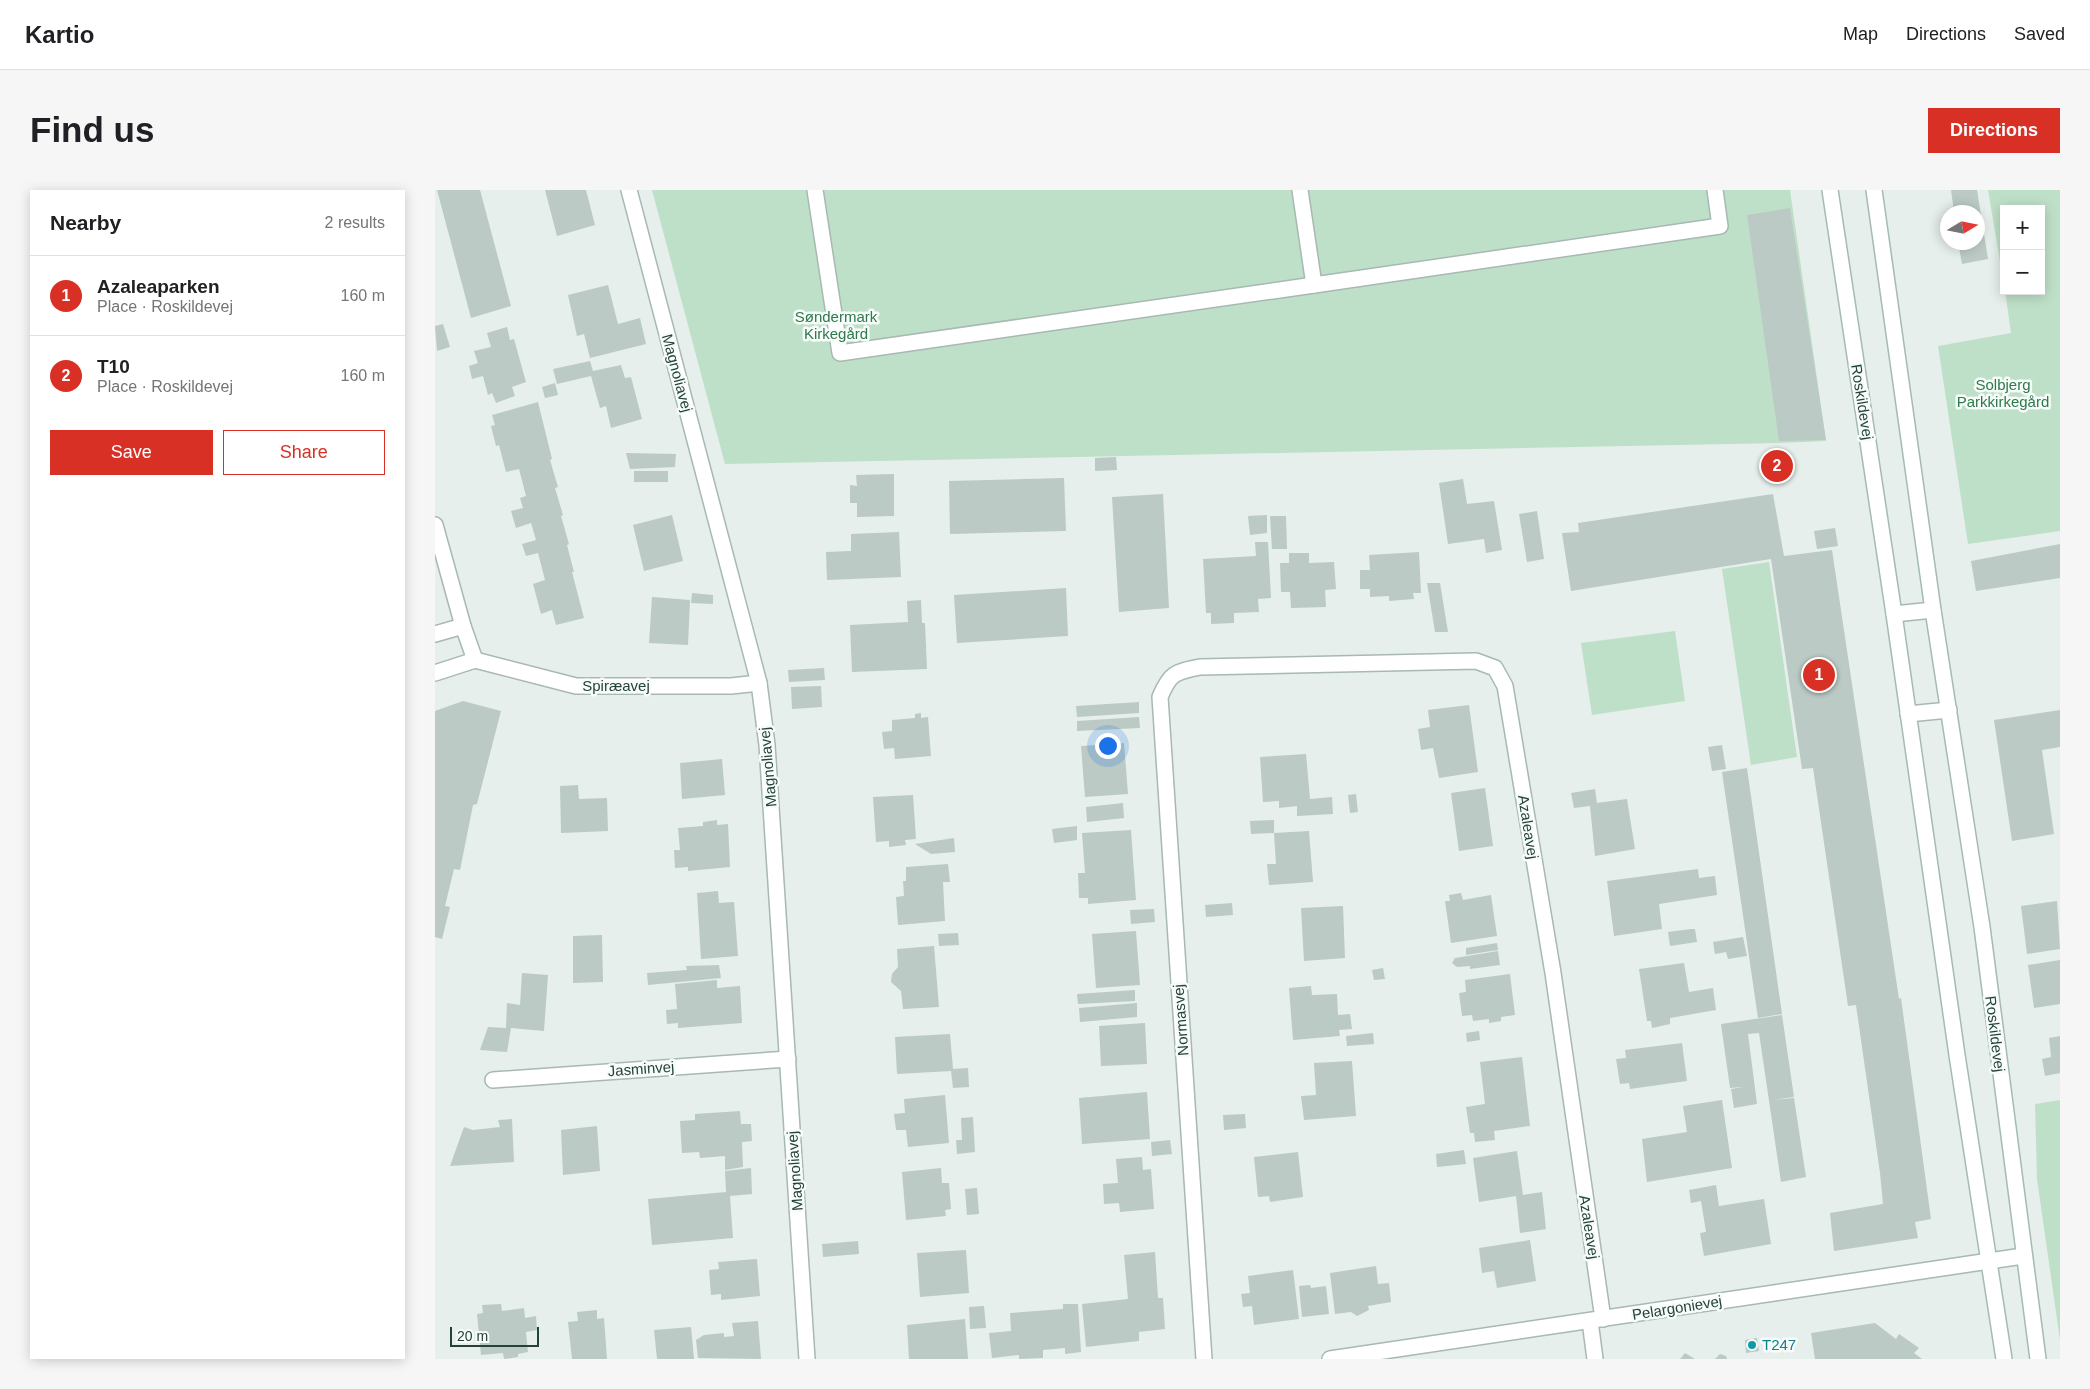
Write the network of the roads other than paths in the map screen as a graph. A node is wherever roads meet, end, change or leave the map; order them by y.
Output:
1 (629, 190) edge
2 (815, 190) edge
3 (1300, 190) edge
4 (1715, 190) edge
5 (1830, 190) edge
6 (1874, 190) edge
7 (1314, 285) junction
8 (435, 525) edge
9 (1933, 610) junction
10 (1894, 614) junction
11 (463, 626) junction
12 (435, 634) edge
13 (475, 660) junction
14 (435, 673) edge
15 (1166, 682) joint
16 (759, 683) junction
17 (1949, 710) junction
18 (1908, 714) junction
19 (788, 1059) junction
20 (493, 1080) dead end
21 (2023, 1256) junction
22 (1988, 1261) junction
23 (1596, 1320) junction
24 (807, 1359) edge
25 (1203, 1359) edge
26 (1330, 1359) edge
27 (1595, 1359) edge
28 (2004, 1359) edge
29 (2038, 1359) edge

1 - 16 street, Magnoliavej
2 - 7 street
3 - 7 street
4 - 7 street
5 - 10 street, Roskildevej
6 - 9 street, Roskildevej
8 - 11 street
9 - 10 street
9 - 17 street, Roskildevej
10 - 18 street, Roskildevej
11 - 12 street
11 - 13 street
13 - 14 street
13 - 16 street, Spiræavej
15 - 23 street, Azaleavej
15 - 25 street, Normasvej
16 - 19 street, Magnoliavej
17 - 18 street
17 - 21 street, Roskildevej
18 - 22 street, Roskildevej
19 - 20 street, Jasminvej
19 - 24 street, Magnoliavej
21 - 22 street, Pelargonievej
21 - 29 street, Roskildevej
22 - 23 street, Pelargonievej
22 - 28 street, Roskildevej
23 - 26 street, Pelargonievej
23 - 27 street, Azaleavej

